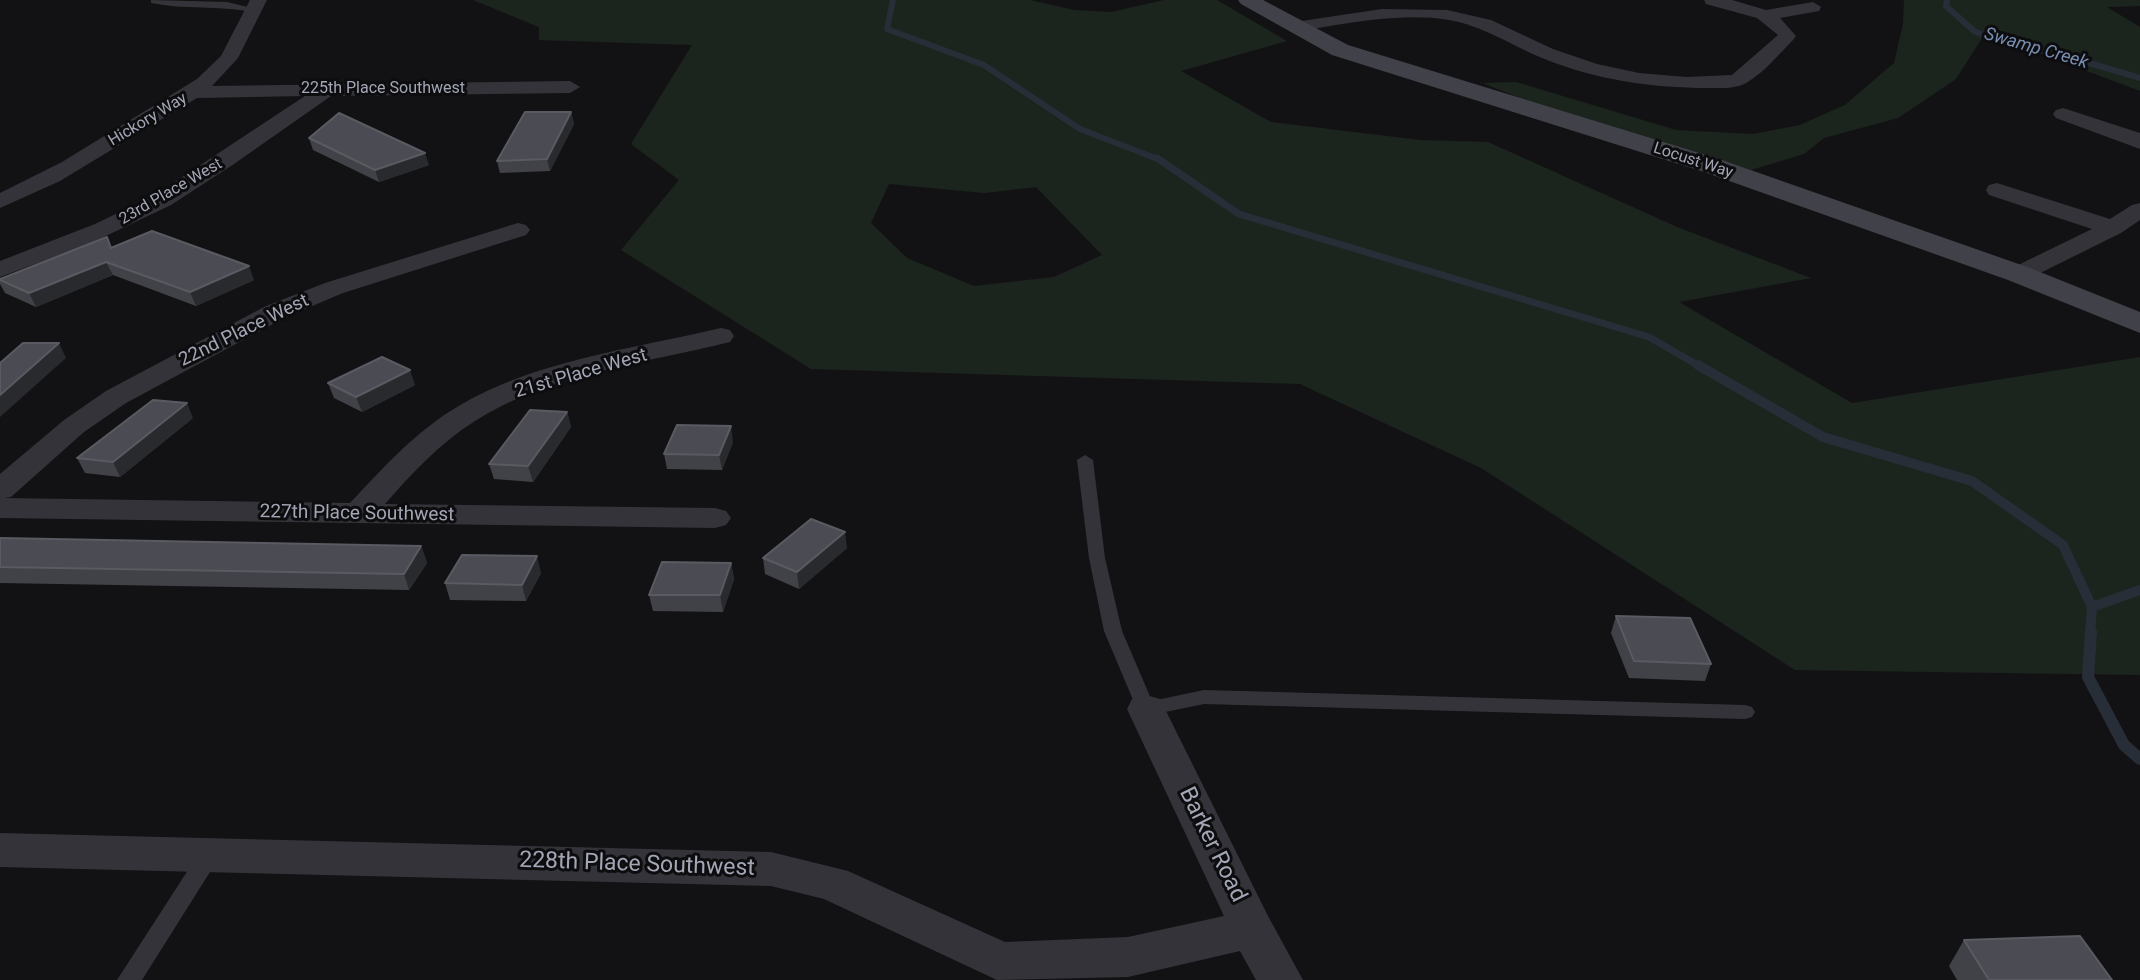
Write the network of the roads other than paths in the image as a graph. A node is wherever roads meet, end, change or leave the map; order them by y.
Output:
1 (1248, 0) edge
2 (1712, 0) edge
3 (154, 1) edge
4 (255, 5) edge
5 (1813, 7) dead end
6 (1766, 15) junction
7 (1295, 27) junction
8 (570, 87) dead end
9 (328, 89) junction
10 (195, 92) junction
11 (2063, 114) dead end
12 (2140, 143) edge
13 (1997, 190) dead end
14 (0, 201) edge
15 (2140, 210) edge
16 (2113, 228) junction
17 (518, 230) dead end
18 (0, 270) edge
19 (2019, 274) junction
20 (2140, 323) edge
21 (721, 336) dead end
22 (1086, 460) dead end
23 (0, 490) edge
24 (0, 508) edge
25 (358, 514) junction
26 (715, 518) dead end
27 (1146, 709) junction
28 (1745, 712) dead end
29 (0, 850) edge
30 (211, 854) junction
31 (1252, 929) junction
32 (999, 971) edge
33 (129, 980) edge
34 (1280, 980) edge

1 - 7 main road, Locust Way
2 - 6 street
3 - 4 lane
4 - 10 street, Hickory Way
5 - 6 street
6 - 7 street
7 - 19 main road, Locust Way
8 - 9 street, 225th Place Southwest
9 - 10 street, 225th Place Southwest
9 - 18 street, 23rd Place West
10 - 14 street, Hickory Way
11 - 12 street
13 - 16 street
15 - 16 street
16 - 19 street
17 - 23 street, 22nd Place West
19 - 20 main road, Locust Way
21 - 25 street, 21st Place West
22 - 27 lane
24 - 25 street, 227th Place Southwest
25 - 26 street, 227th Place Southwest
27 - 28 lane
27 - 31 street, Barker Road
29 - 30 street, 228th Place Southwest
30 - 32 street, 228th Place Southwest
30 - 33 lane
31 - 32 street, 228th Place Southwest
31 - 34 street, Barker Road

